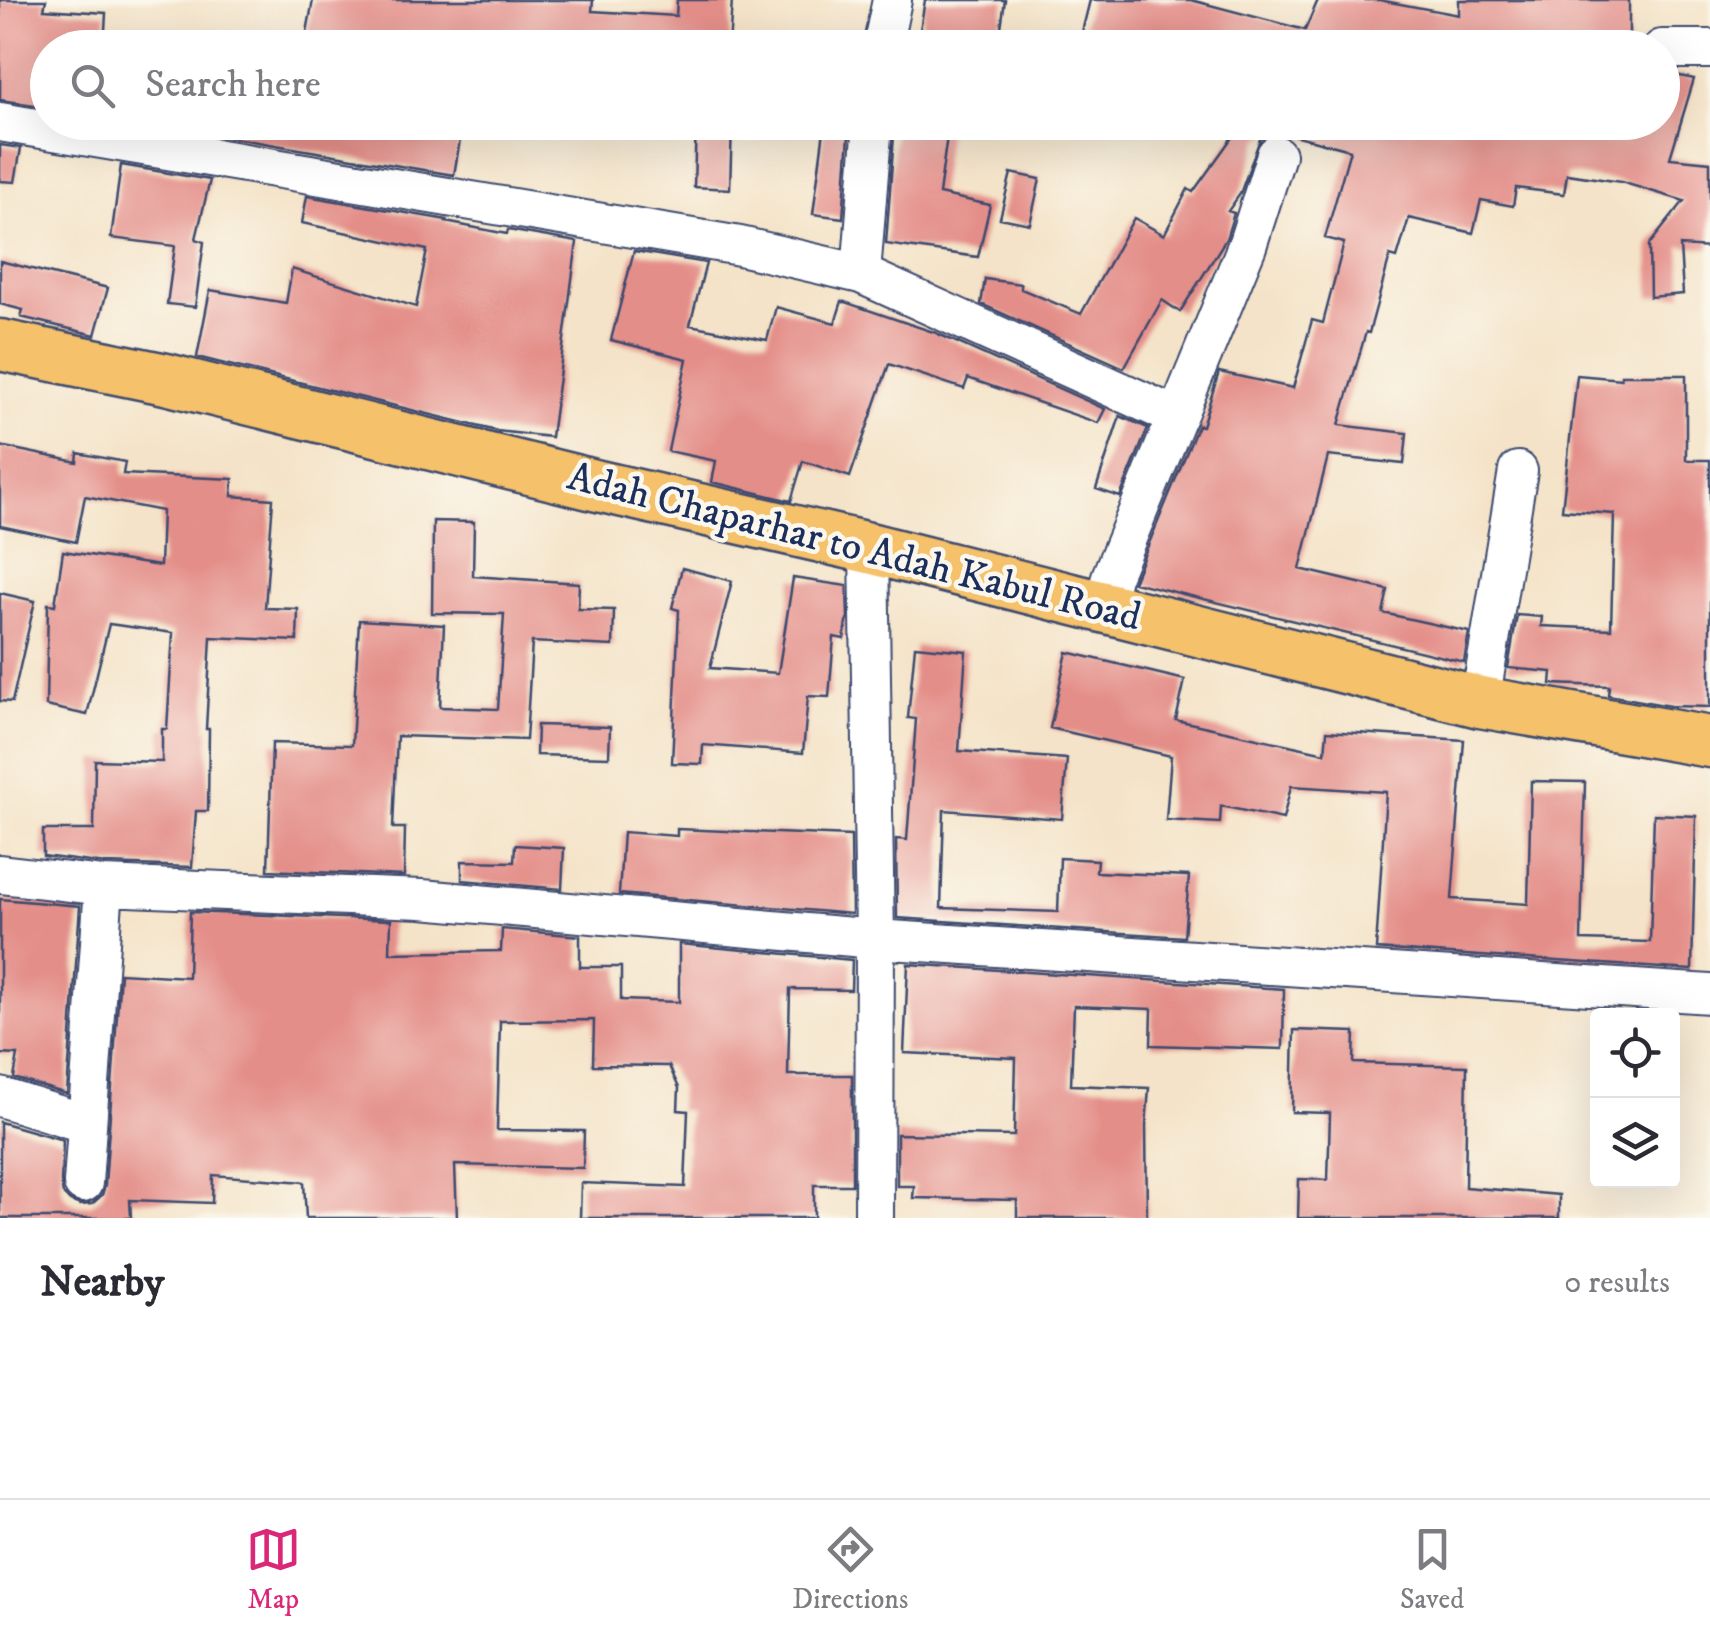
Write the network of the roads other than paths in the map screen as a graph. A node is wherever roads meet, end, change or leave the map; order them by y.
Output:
1 (892, 0) edge
2 (886, 30) edge
3 (1680, 49) edge
4 (1710, 49) edge
5 (0, 122) edge
6 (30, 127) edge
7 (107, 140) edge
8 (872, 140) edge
9 (1276, 155) dead end
10 (861, 274) junction
11 (0, 345) edge
12 (1175, 416) junction
13 (1518, 470) dead end
14 (869, 548) junction
15 (1104, 608) junction
16 (1480, 702) junction
17 (1710, 742) edge
18 (0, 874) edge
19 (104, 886) junction
20 (875, 939) junction
21 (1710, 994) edge
22 (0, 1097) edge
23 (87, 1124) junction
24 (83, 1183) dead end
25 (874, 1218) edge

1 - 2 street
3 - 4 street
5 - 6 street
7 - 10 street
8 - 10 street
9 - 12 street
10 - 12 street
11 - 14 main road, Adah Chaparhar to Adah Kabul Road
12 - 15 street
13 - 16 street
14 - 15 main road, Adah Chaparhar to Adah Kabul Road
14 - 20 street
15 - 16 main road, Adah Chaparhar to Adah Kabul Road
16 - 17 main road, Adah Chaparhar to Adah Kabul Road
18 - 19 street
19 - 20 street
19 - 23 street
20 - 21 street
20 - 25 street
22 - 23 street
23 - 24 street

